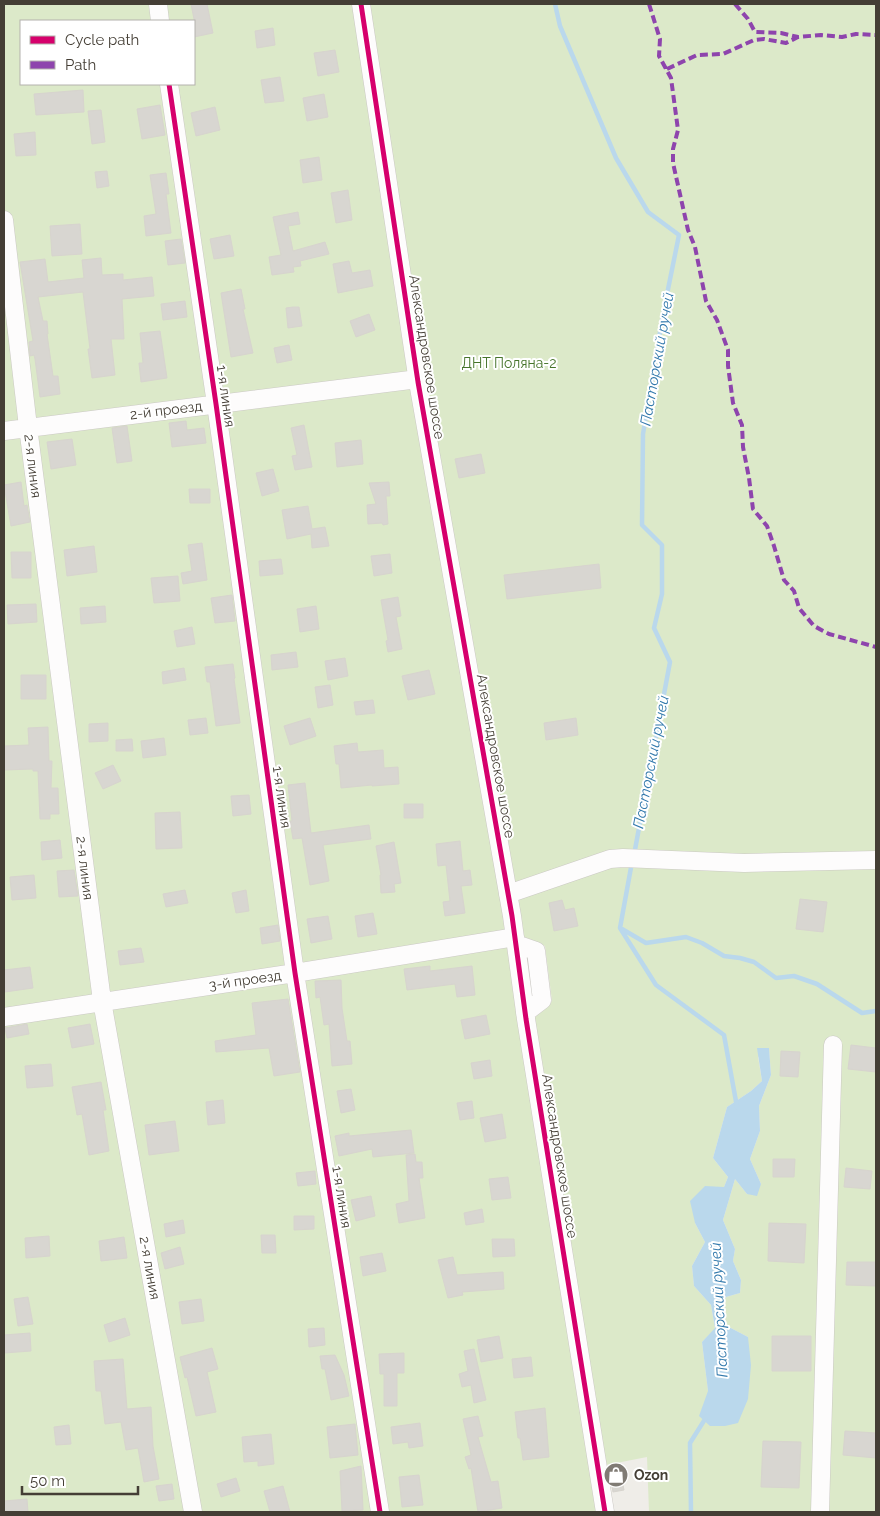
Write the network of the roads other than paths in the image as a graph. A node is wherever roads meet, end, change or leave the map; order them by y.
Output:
1 (158, 4) edge
2 (361, 4) edge
3 (160, 20) edge
4 (169, 85) edge
5 (4, 220) edge
6 (418, 379) junction
7 (216, 404) junction
8 (28, 427) junction
9 (4, 431) edge
10 (876, 860) edge
11 (508, 894) junction
12 (516, 940) junction
13 (295, 973) junction
14 (102, 1001) junction
15 (4, 1017) edge
16 (833, 1045) dead end
17 (193, 1512) edge
18 (380, 1512) edge
19 (605, 1512) edge
20 (820, 1512) edge

1 - 3 street
2 - 6 street, Александровское шоссе
4 - 7 street, 1-я линия
5 - 8 street, 2-я линия
6 - 7 street, 2-й проезд
6 - 11 street, Александровское шоссе
7 - 8 street, 2-й проезд
7 - 13 street, 1-я линия
8 - 9 street, 2-й проезд
8 - 14 street, 2-я линия
10 - 11 street
11 - 12 street, Александровское шоссе
12 - 13 street, 3-й проезд
12 - 19 street, Александровское шоссе
13 - 14 street, 3-й проезд
13 - 18 street, 1-я линия
14 - 15 street, 3-й проезд
14 - 17 street, 2-я линия
16 - 20 street

